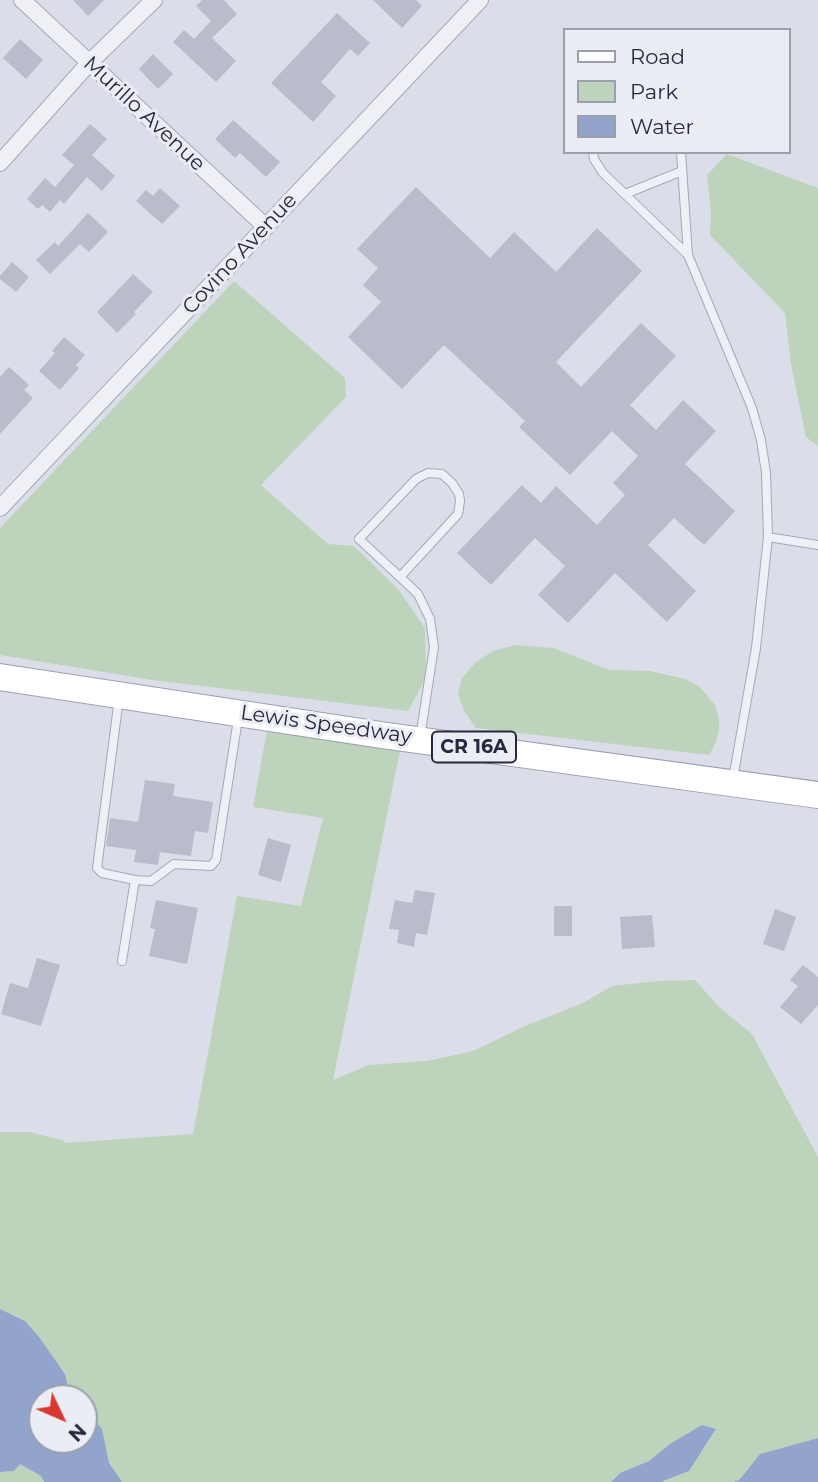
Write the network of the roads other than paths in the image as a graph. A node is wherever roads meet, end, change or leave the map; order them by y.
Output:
1 (22, 0) edge
2 (154, 0) edge
3 (480, 0) edge
4 (89, 63) junction
5 (593, 154) edge
6 (681, 154) edge
7 (0, 163) edge
8 (682, 171) junction
9 (625, 194) junction
10 (265, 227) junction
11 (688, 255) junction
12 (0, 508) edge
13 (768, 537) junction
14 (818, 545) edge
15 (400, 577) junction
16 (0, 677) edge
17 (119, 696) junction
18 (239, 712) junction
19 (420, 739) junction
20 (732, 785) junction
21 (818, 795) edge
22 (135, 880) junction
23 (122, 961) dead end

1 - 4 street, Murillo Avenue
2 - 4 street
3 - 10 street, Covino Avenue
4 - 7 street
4 - 10 street, Murillo Avenue
5 - 9 lane
6 - 8 lane
8 - 9 lane
8 - 11 lane
9 - 11 lane
10 - 12 street, Covino Avenue
11 - 13 lane
13 - 14 lane
13 - 20 lane
15 - 15 lane
15 - 19 lane
16 - 17 main road, Lewis Speedway / CR 16A
17 - 18 main road, Lewis Speedway / CR 16A
17 - 22 lane
18 - 19 main road, Lewis Speedway / CR 16A
18 - 22 lane
19 - 20 main road, Lewis Speedway / CR 16A
20 - 21 main road, Lewis Speedway / CR 16A
22 - 23 lane

